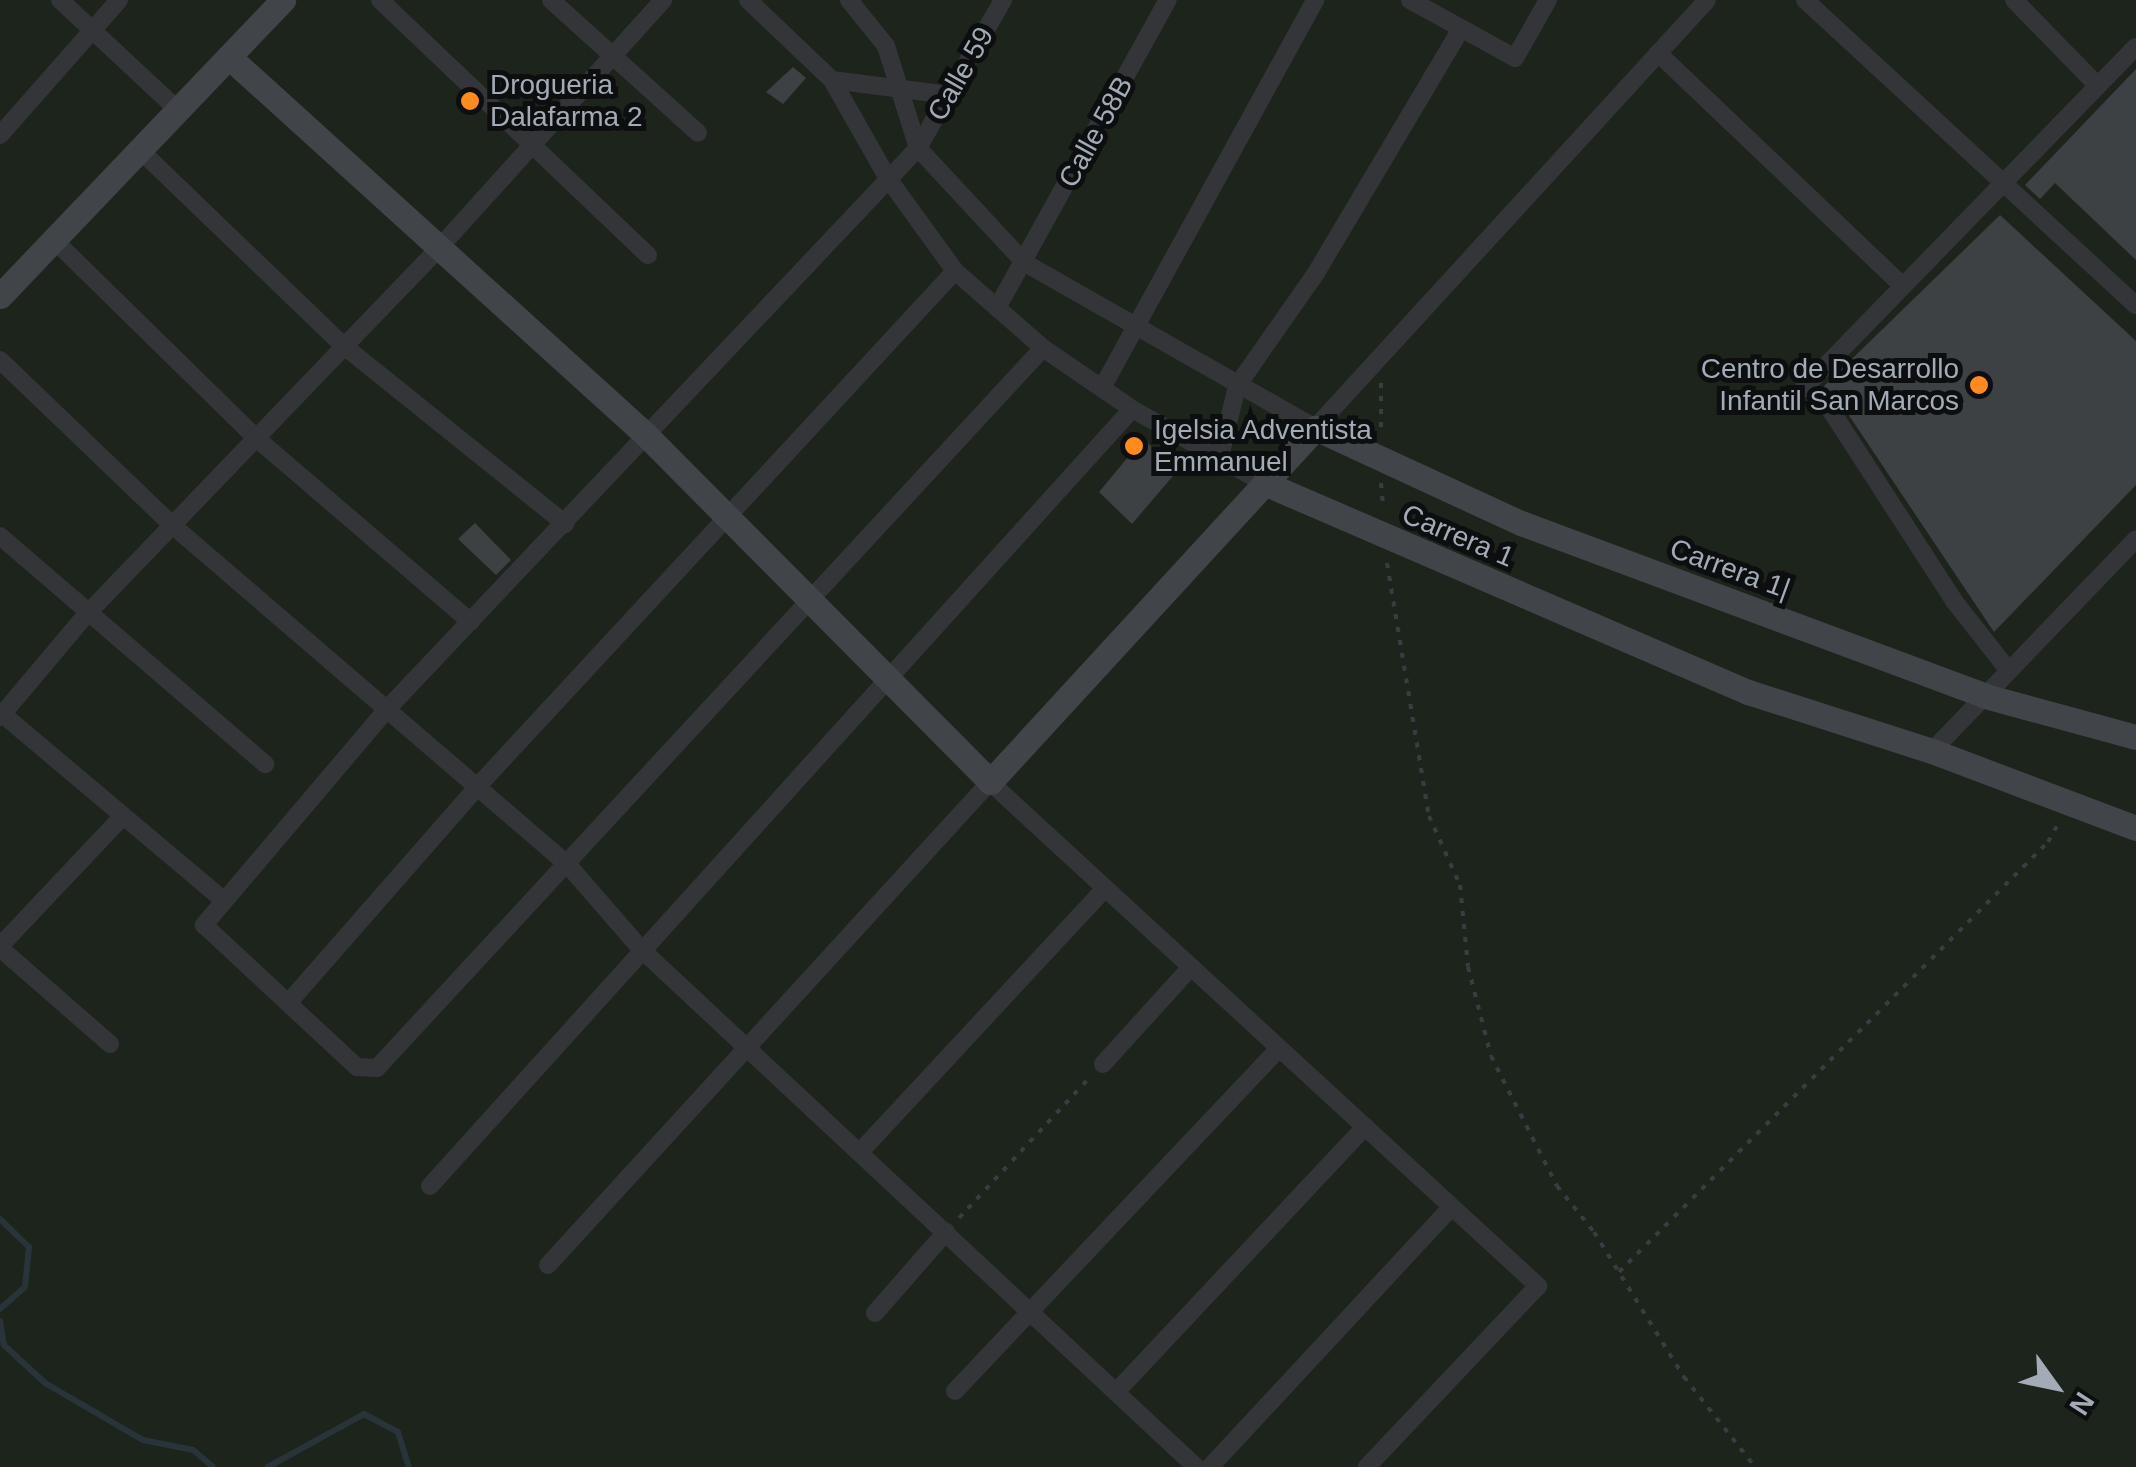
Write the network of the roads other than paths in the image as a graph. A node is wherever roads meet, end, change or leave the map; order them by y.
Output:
1 (60, 0) edge
2 (120, 0) edge
3 (283, 0) edge
4 (380, 0) edge
5 (551, 0) edge
6 (663, 0) edge
7 (748, 0) edge
8 (848, 0) edge
9 (1003, 0) edge
10 (1168, 0) edge
11 (1314, 0) edge
12 (1410, 0) edge
13 (1548, 0) edge
14 (1707, 0) edge
15 (1804, 0) edge
16 (2014, 0) edge
17 (92, 29) junction
18 (1461, 29) junction
19 (2134, 52) edge
20 (1658, 53) junction
21 (610, 56) junction
22 (228, 57) junction
23 (832, 80) junction
24 (2098, 86) junction
25 (900, 89) junction
26 (949, 95) junction
27 (178, 110) junction
28 (698, 133) dead end
29 (0, 135) edge
30 (533, 146) junction
31 (918, 148) junction
32 (140, 150) junction
33 (887, 177) junction
34 (2006, 181) junction
35 (52, 238) junction
36 (440, 246) junction
37 (648, 255) dead end
38 (1024, 263) junction
39 (954, 271) junction
40 (1902, 286) junction
41 (0, 296) edge
42 (2136, 305) edge
43 (997, 308) junction
44 (1131, 328) junction
45 (344, 346) junction
46 (1043, 348) junction
47 (0, 360) edge
48 (1237, 386) junction
49 (1102, 388) junction
50 (1802, 389) dead end
51 (1132, 409) junction
52 (1830, 409) dead end
53 (1315, 428) junction
54 (646, 435) junction
55 (255, 437) junction
56 (1218, 461) junction
57 (1264, 483) junction
58 (728, 518) junction
59 (172, 524) junction
60 (565, 524) junction
61 (0, 536) edge
62 (2136, 539) edge
63 (813, 602) junction
64 (86, 615) junction
65 (471, 622) junction
66 (2009, 671) junction
67 (888, 679) junction
68 (1985, 696) junction
69 (388, 708) junction
70 (1, 714) edge
71 (2136, 737) edge
72 (1932, 751) junction
73 (264, 764) dead end
74 (990, 782) junction
75 (478, 786) junction
76 (123, 816) junction
77 (2136, 828) edge
78 (568, 865) junction
79 (1105, 888) junction
80 (221, 898) junction
81 (0, 947) edge
82 (642, 950) junction
83 (1191, 967) junction
84 (289, 1002) junction
85 (110, 1044) dead end
86 (748, 1046) junction
87 (1279, 1048) junction
88 (1103, 1064) road end
89 (1365, 1127) junction
90 (860, 1152) junction
91 (430, 1186) dead end
92 (1452, 1207) junction
93 (946, 1232) junction
94 (548, 1266) dead end
95 (1032, 1312) junction
96 (875, 1313) dead end
97 (955, 1390) dead end
98 (1116, 1392) junction
99 (1196, 1467) edge
100 (1210, 1467) edge
101 (1367, 1467) edge

1 - 17 street
2 - 17 street
3 - 22 street
4 - 30 street
5 - 21 street
6 - 21 street
7 - 23 street, Carrera 1
8 - 25 street
9 - 26 street, Calle 59
10 - 38 street, Calle 58B
11 - 44 street
12 - 18 street
13 - 18 street
14 - 20 street
15 - 34 street
16 - 24 street
17 - 27 street
17 - 29 street
18 - 48 street
19 - 24 street
20 - 40 street
20 - 53 street
21 - 28 street
21 - 30 street
22 - 27 street
22 - 36 street
23 - 25 street
23 - 33 street, Carrera 1
24 - 34 street
25 - 26 street
25 - 31 street
26 - 31 street, Calle 59
27 - 32 street
30 - 36 street
30 - 37 street
31 - 33 street, Calle 59
31 - 38 street
32 - 35 street
32 - 45 street
33 - 39 street, Carrera 1
33 - 54 street, Calle 59
34 - 40 street
34 - 42 street
35 - 41 street
35 - 55 street
36 - 45 street
36 - 54 street
38 - 43 street, Calle 58B
38 - 44 street
39 - 43 street, Carrera 1
39 - 58 street
40 - 50 street
43 - 46 street, Carrera 1
44 - 48 street
44 - 49 street
45 - 55 street
45 - 60 street
46 - 49 street, Carrera 1
46 - 63 street
47 - 59 street
48 - 53 street
48 - 56 street
49 - 51 street, Carrera 1
51 - 56 street, Carrera 1
51 - 67 street
52 - 66 street
53 - 57 street
53 - 68 street, Carrera 1|
54 - 58 street
54 - 60 street, Calle 59
55 - 59 street
55 - 65 street
56 - 57 street, Carrera 1
57 - 72 street, Carrera 1
57 - 74 street
58 - 63 street
58 - 75 street
59 - 64 street
59 - 69 street
60 - 65 street, Calle 59
61 - 64 street
62 - 66 street
63 - 67 street
63 - 78 street
64 - 70 street
64 - 73 street
65 - 69 street, Calle 59
66 - 68 street
67 - 74 street
67 - 82 street
68 - 71 street, Carrera 1|
68 - 72 street
69 - 75 street
69 - 80 street, Calle 59
70 - 76 street
72 - 77 street, Carrera 1
74 - 79 street
74 - 86 street
75 - 78 street
75 - 84 street
76 - 80 street
76 - 81 street
78 - 82 street
78 - 84 street
79 - 83 street
79 - 90 street
80 - 84 street
81 - 85 street
82 - 86 street
82 - 91 street
83 - 87 street
83 - 88 street
86 - 90 street
86 - 94 street
87 - 89 street
87 - 95 street
89 - 92 street
89 - 98 street
90 - 93 street
92 - 100 street
92 - 101 street
93 - 95 street
93 - 96 street
95 - 97 street
95 - 98 street
98 - 99 street

